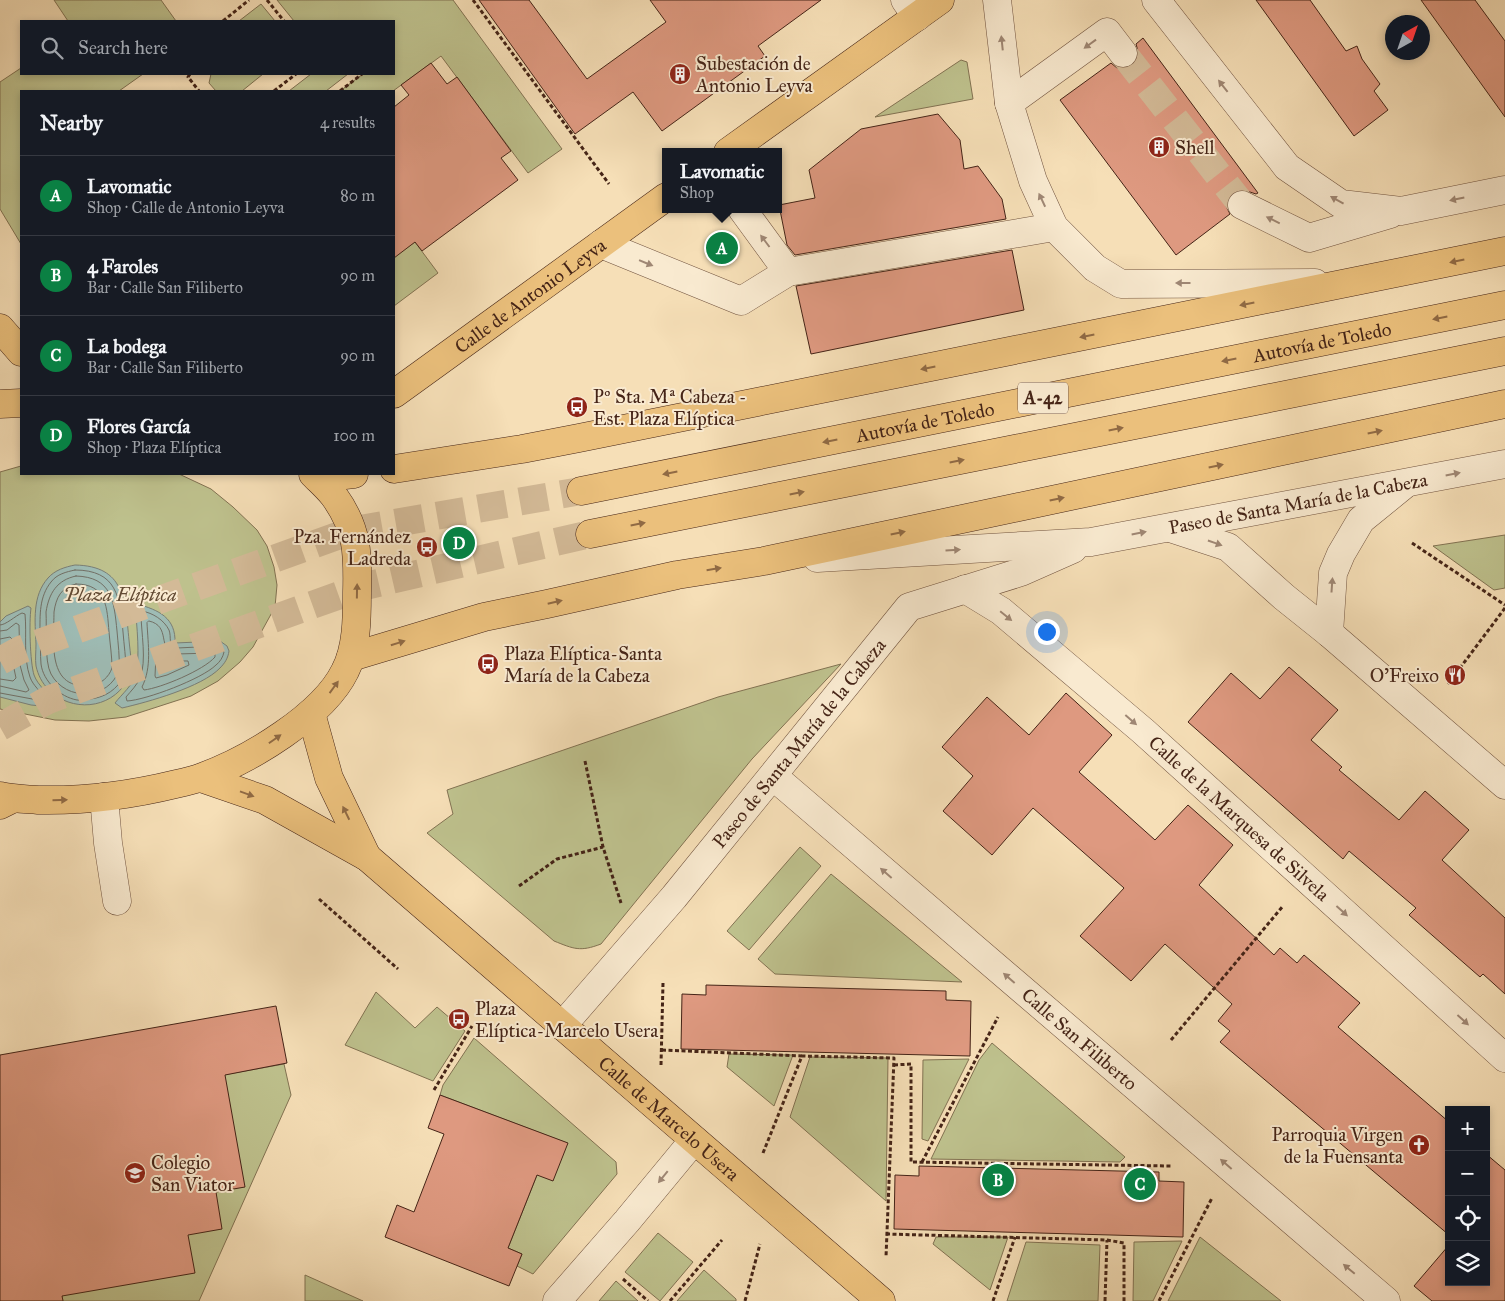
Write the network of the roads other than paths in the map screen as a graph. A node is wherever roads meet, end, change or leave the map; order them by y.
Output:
1 (940, 0) edge
2 (997, 0) edge
3 (1156, 0) edge
4 (911, 9) edge
5 (1123, 53) tunnel mouth
6 (1009, 103) junction
7 (733, 148) edge
8 (1505, 190) edge
9 (662, 200) edge
10 (1242, 205) tunnel mouth
11 (1401, 211) junction
12 (745, 213) edge
13 (1054, 227) junction
14 (600, 244) junction
15 (1505, 252) edge
16 (788, 272) junction
17 (1354, 282) junction
18 (1505, 305) edge
19 (0, 328) edge
20 (20, 351) edge
21 (1505, 351) edge
22 (395, 393) edge
23 (20, 403) edge
24 (0, 404) edge
25 (1505, 404) edge
26 (1505, 464) edge
27 (395, 469) edge
28 (334, 475) edge
29 (315, 476) edge
30 (1407, 483) junction
31 (581, 491) tunnel mouth
32 (1168, 527) junction
33 (590, 534) tunnel mouth
34 (1091, 542) junction
35 (764, 561) junction
36 (965, 589) junction
37 (1329, 633) junction
38 (351, 657) junction
39 (311, 713) junction
40 (772, 776) junction
41 (201, 778) junction
42 (1505, 785) edge
43 (104, 797) junction
44 (4, 800) edge
45 (367, 856) junction
46 (117, 900) dead end
47 (562, 1026) junction
48 (1505, 1058) edge
49 (694, 1140) junction
50 (557, 1301) edge
51 (881, 1301) edge
52 (1386, 1301) edge

1 - 4 main road
6 -> 2 street
11 -> 3 street
4 - 7 main road
5 -> 6 street
13 -> 6 street
8 -> 11 street
9 - 14 main road, Calle de Antonio Leyva
11 -> 10 street
16 -> 12 street
13 - 16 street
17 -> 13 street
14 -> 16 street
14 - 22 main road, Calle de Antonio Leyva
15 -> 17 main road
17 -> 27 main road
18 -> 31 main road, Autovía de Toledo / A-42
19 - 20 main road
33 -> 21 main road, A-42
23 - 24 main road
35 -> 25 main road
30 -> 26 street, Paseo de Santa María de la Cabeza
28 - 29 main road
38 -> 29 main road
30 - 32 street, Paseo de Santa María de la Cabeza
37 -> 30 street
34 -> 32 street, Paseo de Santa María de la Cabeza
32 -> 37 street
35 -> 34 street, Paseo de Santa María de la Cabeza
34 - 36 street, Paseo de Santa María de la Cabeza
38 -> 35 main road
36 - 40 street, Paseo de Santa María de la Cabeza
36 -> 48 street, Calle de la Marquesa de Silvela
37 - 42 street
39 -> 38 main road
41 -> 39 main road
45 -> 39 main road, Calle de Marcelo Usera
40 - 47 street, Paseo de Santa María de la Cabeza
52 -> 40 street, Calle San Filiberto
41 - 43 main road
41 -> 45 main road, Calle de Marcelo Usera
44 -> 43 main road
43 - 46 street
45 - 47 main road, Calle de Marcelo Usera
47 - 49 main road, Calle de Marcelo Usera
49 -> 50 street
49 - 51 main road, Calle de Marcelo Usera

